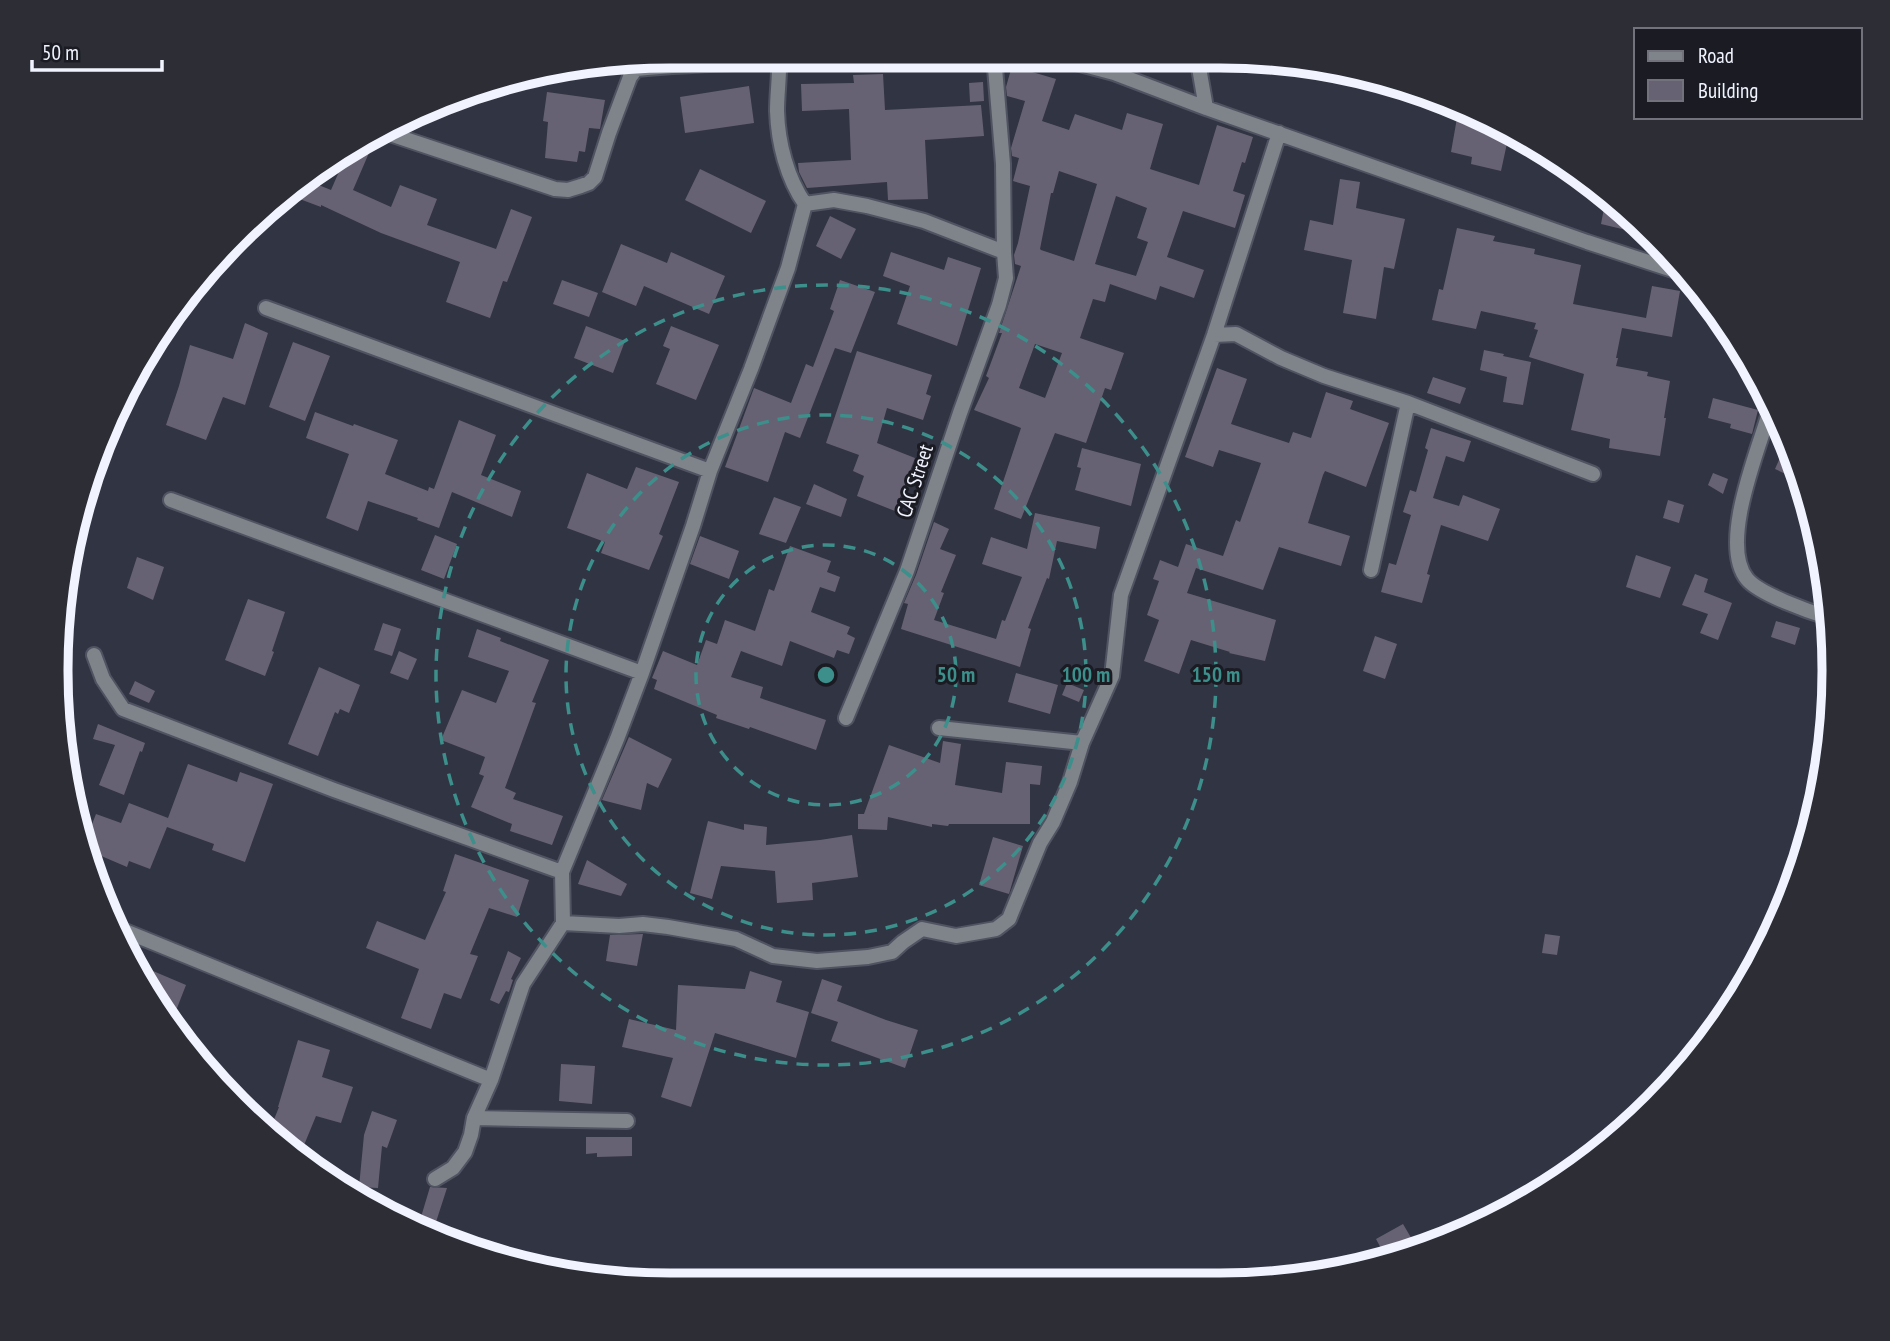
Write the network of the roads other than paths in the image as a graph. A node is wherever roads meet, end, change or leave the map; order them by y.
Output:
1 (779, 68) edge
2 (995, 68) edge
3 (1095, 68) edge
4 (1199, 68) edge
5 (635, 70) edge
6 (1206, 108) junction
7 (1279, 133) junction
8 (394, 135) edge
9 (805, 204) junction
10 (1004, 252) junction
11 (1667, 268) edge
12 (266, 308) dead end
13 (1214, 335) junction
14 (1408, 403) junction
15 (1767, 420) edge
16 (710, 471) junction
17 (1593, 474) dead end
18 (171, 500) dead end
19 (1371, 570) dead end
20 (1819, 613) edge
21 (94, 654) dead end
22 (642, 673) junction
23 (846, 718) dead end
24 (939, 728) dead end
25 (1082, 743) junction
26 (562, 872) junction
27 (563, 923) junction
28 (128, 932) edge
29 (491, 1080) junction
30 (474, 1118) junction
31 (627, 1121) dead end
32 (435, 1180) dead end

1 - 9 street
2 - 10 street, CAC Street
3 - 6 street
4 - 6 street
5 - 8 street
6 - 7 street
7 - 11 street
7 - 13 street
9 - 10 street
9 - 16 street
10 - 23 street, CAC Street
12 - 16 street
13 - 14 street
13 - 25 street
14 - 17 street
14 - 19 street
15 - 20 street
16 - 22 street
18 - 22 street
21 - 26 street
22 - 26 street
24 - 25 street
25 - 27 street
26 - 27 street
27 - 29 street
28 - 29 street
29 - 30 street
30 - 31 street
30 - 32 street

